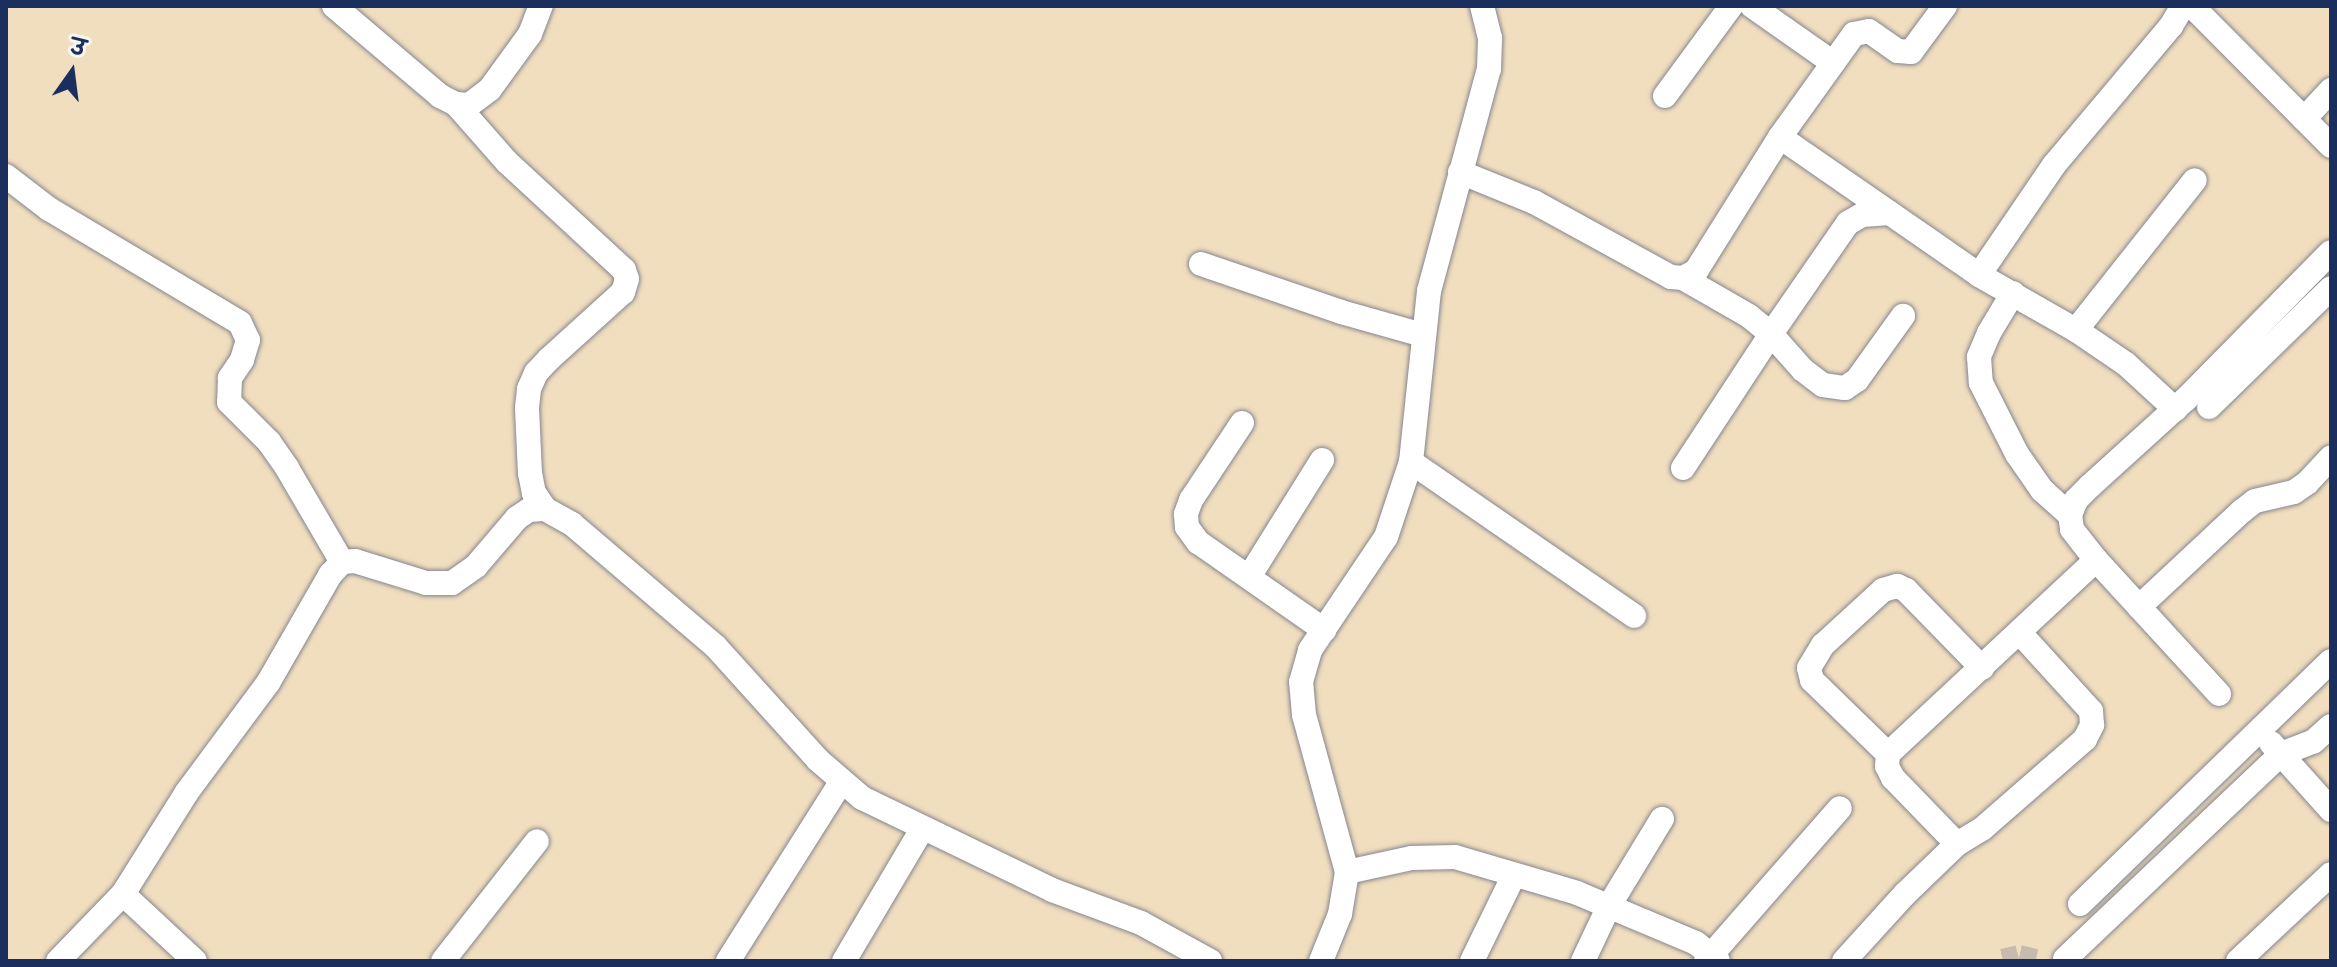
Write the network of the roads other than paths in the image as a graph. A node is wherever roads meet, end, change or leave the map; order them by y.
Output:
1 (334, 6) edge
2 (541, 6) edge
3 (1482, 6) edge
4 (1731, 6) edge
5 (1752, 6) edge
6 (1945, 6) edge
7 (2183, 6) edge
8 (2192, 6) edge
9 (1833, 63) junction
10 (2331, 90) edge
11 (1665, 96) dead end
12 (456, 104) junction
13 (2304, 119) junction
14 (1780, 137) junction
15 (2331, 146) edge
16 (1460, 172) junction
17 (6, 176) edge
18 (2195, 180) dead end
19 (1890, 213) junction
20 (2331, 252) edge
21 (1201, 264) dead end
22 (1979, 275) junction
23 (1683, 278) junction
24 (2331, 288) edge
25 (2013, 293) junction
26 (1903, 316) dead end
27 (2076, 330) junction
28 (1771, 334) junction
29 (1423, 335) junction
30 (2209, 407) dead end
31 (2175, 409) junction
32 (1242, 423) dead end
33 (2331, 457) edge
34 (1322, 460) dead end
35 (1411, 462) junction
36 (1683, 468) dead end
37 (545, 509) junction
38 (2070, 515) junction
39 (2096, 560) junction
40 (342, 562) junction
41 (1249, 577) junction
42 (2139, 607) junction
43 (1634, 616) dead end
44 (1324, 630) junction
45 (2021, 634) junction
46 (2331, 661) edge
47 (1982, 668) junction
48 (2219, 694) dead end
49 (2331, 726) edge
50 (2260, 731) junction
51 (1888, 754) junction
52 (2281, 754) junction
53 (841, 782) junction
54 (1840, 808) dead end
55 (2331, 810) edge
56 (1662, 819) dead end
57 (922, 829) junction
58 (537, 841) dead end
59 (1957, 844) junction
60 (1347, 872) junction
61 (2331, 874) edge
62 (1514, 875) junction
63 (123, 894) junction
64 (2080, 904) dead end
65 (1609, 906) junction
66 (1711, 959) edge
67 (2065, 959) edge
68 (58, 961) edge
69 (195, 961) edge
70 (443, 961) edge
71 (728, 961) edge
72 (844, 961) edge
73 (1210, 961) edge
74 (1321, 961) edge
75 (1472, 961) edge
76 (1583, 961) edge
77 (1844, 961) edge
78 (2238, 961) edge

1 - 12 street
2 - 12 street
3 - 16 street
4 - 11 street
5 - 9 street
6 - 9 street
7 - 22 street
8 - 13 street
9 - 14 street
10 - 13 street
12 - 37 street
13 - 15 street
14 - 19 street
14 - 23 street
16 - 23 street
16 - 29 street
17 - 40 street
18 - 27 street
19 - 22 street
19 - 28 street
20 - 31 street
21 - 29 street
22 - 25 street
23 - 28 street
24 - 30 street
25 - 27 street
25 - 38 street
26 - 28 street
27 - 31 street
28 - 36 street
29 - 35 street
31 - 38 street
32 - 41 street
33 - 42 street
34 - 41 street
35 - 43 street
35 - 44 street
37 - 40 street
37 - 53 street
38 - 39 street
39 - 42 street
39 - 45 street
40 - 63 street
41 - 44 street
42 - 48 street
44 - 60 street
45 - 47 street
45 - 59 street
46 - 50 street
47 - 51 street
47 - 51 street
49 - 52 street
50 - 52 street
50 - 64 street
51 - 59 street
52 - 55 street
52 - 67 street
53 - 57 street
53 - 71 street
54 - 66 street
56 - 65 street
57 - 72 street
57 - 73 street
58 - 70 street
59 - 77 street
60 - 62 street
60 - 74 street
61 - 78 street
62 - 65 street
62 - 75 street
63 - 68 street
63 - 69 street
65 - 66 street
65 - 76 street

